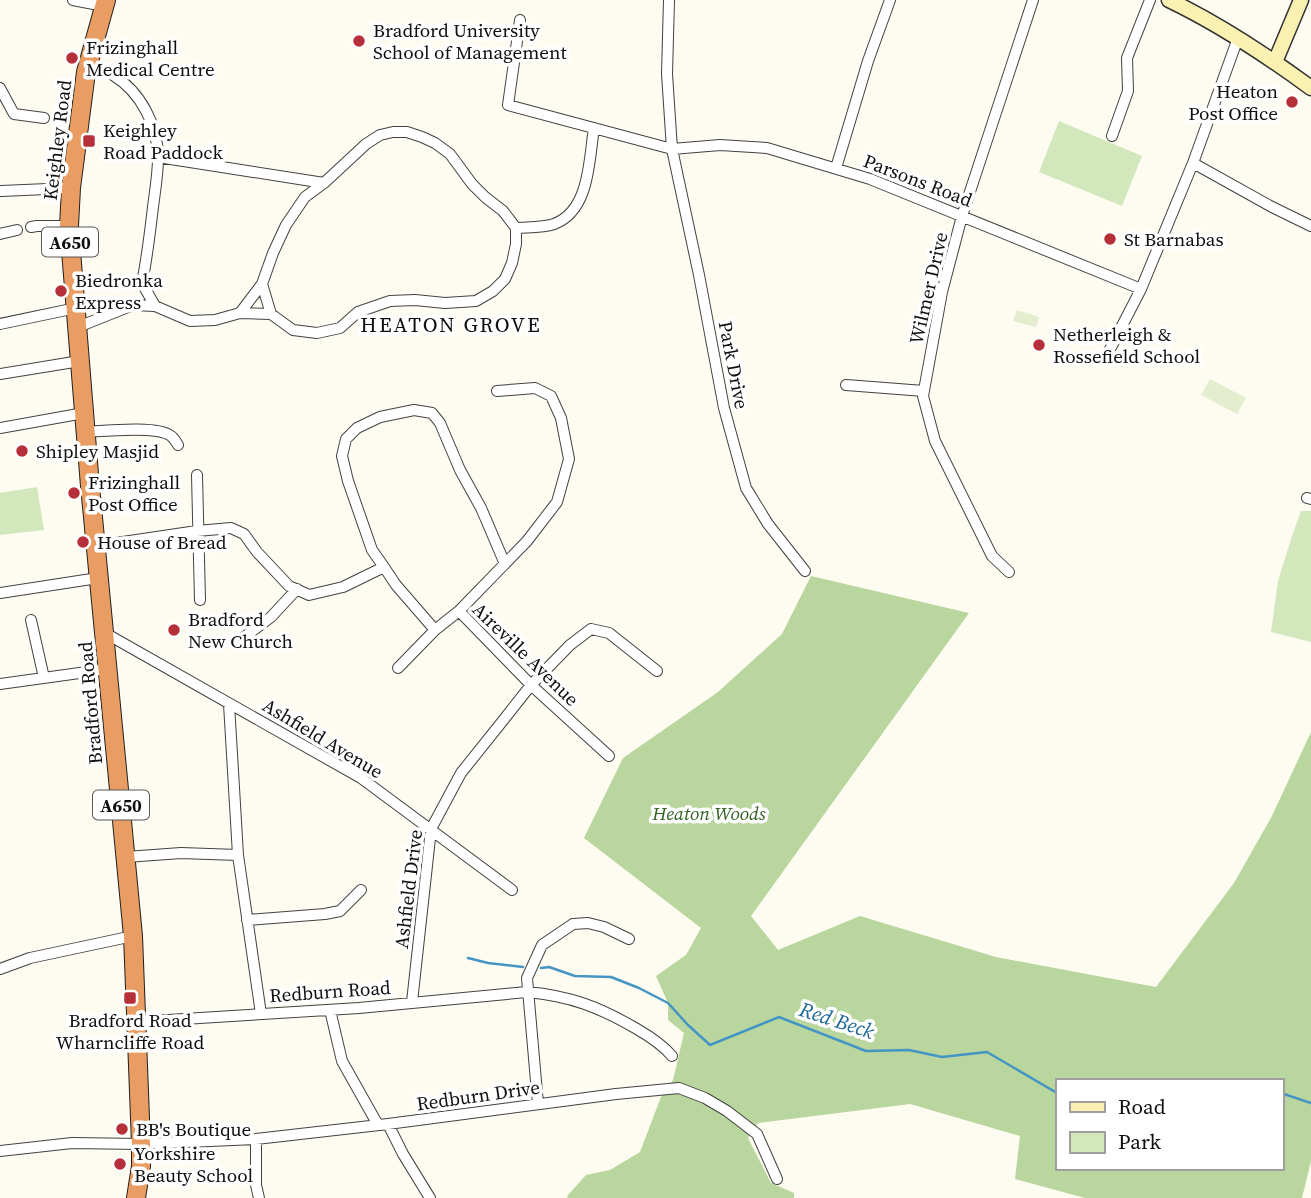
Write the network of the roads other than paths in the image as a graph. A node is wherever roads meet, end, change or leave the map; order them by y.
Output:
1 (74, 0) edge
2 (669, 0) edge
3 (890, 0) edge
4 (1033, 0) edge
5 (1150, 0) edge
6 (1169, 0) edge
7 (1301, 0) edge
8 (105, 3) edge
9 (520, 20) dead end
10 (1238, 38) junction
11 (1275, 62) junction
12 (88, 66) junction
13 (0, 88) edge
14 (1311, 88) edge
15 (44, 118) dead end
16 (594, 128) junction
17 (1112, 136) dead end
18 (672, 149) junction
19 (158, 157) junction
20 (1194, 163) junction
21 (836, 168) junction
22 (324, 183) junction
23 (71, 188) junction
24 (1, 191) edge
25 (962, 216) junction
26 (69, 226) junction
27 (1311, 226) edge
28 (31, 227) dead end
29 (516, 228) junction
30 (17, 230) dead end
31 (0, 234) edge
32 (142, 283) junction
33 (262, 284) junction
34 (1141, 289) junction
35 (132, 305) junction
36 (155, 306) junction
37 (76, 308) junction
38 (240, 313) junction
39 (271, 314) junction
40 (0, 324) edge
41 (78, 327) junction
42 (1107, 355) dead end
43 (80, 360) junction
44 (0, 374) edge
45 (846, 386) dead end
46 (497, 391) dead end
47 (924, 391) junction
48 (84, 413) junction
49 (0, 428) edge
50 (86, 432) junction
51 (178, 445) dead end
52 (197, 475) dead end
53 (197, 531) junction
54 (96, 546) junction
55 (505, 564) junction
56 (384, 568) junction
57 (805, 571) dead end
58 (1009, 572) dead end
59 (98, 578) junction
60 (297, 589) junction
61 (0, 593) edge
62 (200, 600) dead end
63 (459, 611) junction
64 (31, 620) dead end
65 (435, 630) junction
66 (105, 634) junction
67 (239, 641) dead end
68 (398, 668) dead end
69 (108, 669) junction
70 (657, 671) dead end
71 (44, 678) junction
72 (0, 684) edge
73 (531, 685) junction
74 (229, 704) junction
75 (610, 756) dead end
76 (431, 829) junction
77 (238, 855) junction
78 (125, 857) junction
79 (361, 890) dead end
80 (512, 890) dead end
81 (247, 919) junction
82 (133, 936) junction
83 (629, 939) dead end
84 (0, 969) edge
85 (527, 992) junction
86 (412, 1002) junction
87 (330, 1010) junction
88 (261, 1014) junction
89 (136, 1022) junction
90 (672, 1056) dead end
91 (538, 1104) junction
92 (383, 1125) junction
93 (256, 1139) junction
94 (141, 1144) junction
95 (0, 1152) edge
96 (777, 1179) dead end
97 (136, 1198) edge
98 (259, 1198) edge
99 (430, 1198) edge

1 - 8 street
2 - 18 street, Park Drive
3 - 21 street
4 - 25 street, Wilmer Drive
5 - 17 street
6 - 10 street
7 - 11 street
8 - 12 highway, Keighley Road / A650
9 - 16 street
10 - 11 street
10 - 20 street
11 - 14 street
12 - 19 street
12 - 23 highway, Keighley Road / A650
13 - 15 street
16 - 18 street
16 - 29 street
18 - 21 street, Parsons Road
18 - 57 street, Park Drive
19 - 22 street
19 - 32 street
20 - 27 street
20 - 34 street
21 - 25 street, Parsons Road
22 - 29 street
22 - 33 street
23 - 24 street
23 - 26 highway, Keighley Road / A650
25 - 34 street, Parsons Road
25 - 47 street, Wilmer Drive
26 - 28 street
26 - 37 highway, Keighley Road / A650
29 - 39 street
30 - 31 street
32 - 35 street
32 - 36 street
33 - 38 street
33 - 39 street
34 - 42 street
35 - 36 street
35 - 41 street
36 - 38 street
37 - 40 street
37 - 41 highway, Keighley Road / A650
38 - 39 street
41 - 43 highway, Keighley Road / A650
43 - 44 street
43 - 48 highway, Keighley Road / A650
45 - 47 street
46 - 55 street
47 - 58 street, Wilmer Drive
48 - 49 street
48 - 50 highway, Bradford Road / A650
50 - 51 street
50 - 54 highway, Bradford Road / A650
52 - 53 street
53 - 54 street
53 - 60 street
53 - 62 street
54 - 59 highway, Bradford Road / A650
55 - 56 street
55 - 63 street
56 - 60 street
56 - 65 street
59 - 61 street
59 - 66 highway, Bradford Road / A650
60 - 67 street
63 - 65 street, Aireville Avenue
63 - 73 street, Aireville Avenue
64 - 71 street
65 - 68 street, Aireville Avenue
66 - 69 highway, Bradford Road / A650
66 - 74 street, Ashfield Avenue
69 - 71 street
69 - 78 highway, Bradford Road / A650
70 - 73 street, Ashfield Drive
71 - 72 street
73 - 75 street, Aireville Avenue
73 - 76 street, Ashfield Drive
74 - 76 street, Ashfield Avenue
74 - 77 street
76 - 80 street, Ashfield Avenue
76 - 86 street, Ashfield Drive
77 - 78 street
77 - 81 street
78 - 82 highway, Bradford Road / A650
79 - 81 street
81 - 88 street
82 - 84 street
82 - 89 highway, Bradford Road / A650
83 - 85 street
85 - 86 street, Redburn Road
85 - 90 street, Redburn Road
85 - 91 street
86 - 87 street, Redburn Road
87 - 88 street, Redburn Road
87 - 92 street
88 - 89 street, Redburn Road
89 - 94 highway, Bradford Road / A650
91 - 92 street, Redburn Drive
91 - 96 street, Redburn Drive
92 - 93 street, Redburn Drive
92 - 99 street
93 - 94 street, Redburn Drive
93 - 98 street
94 - 95 street, Redburn Drive
94 - 97 highway, Bradford Road / A650

